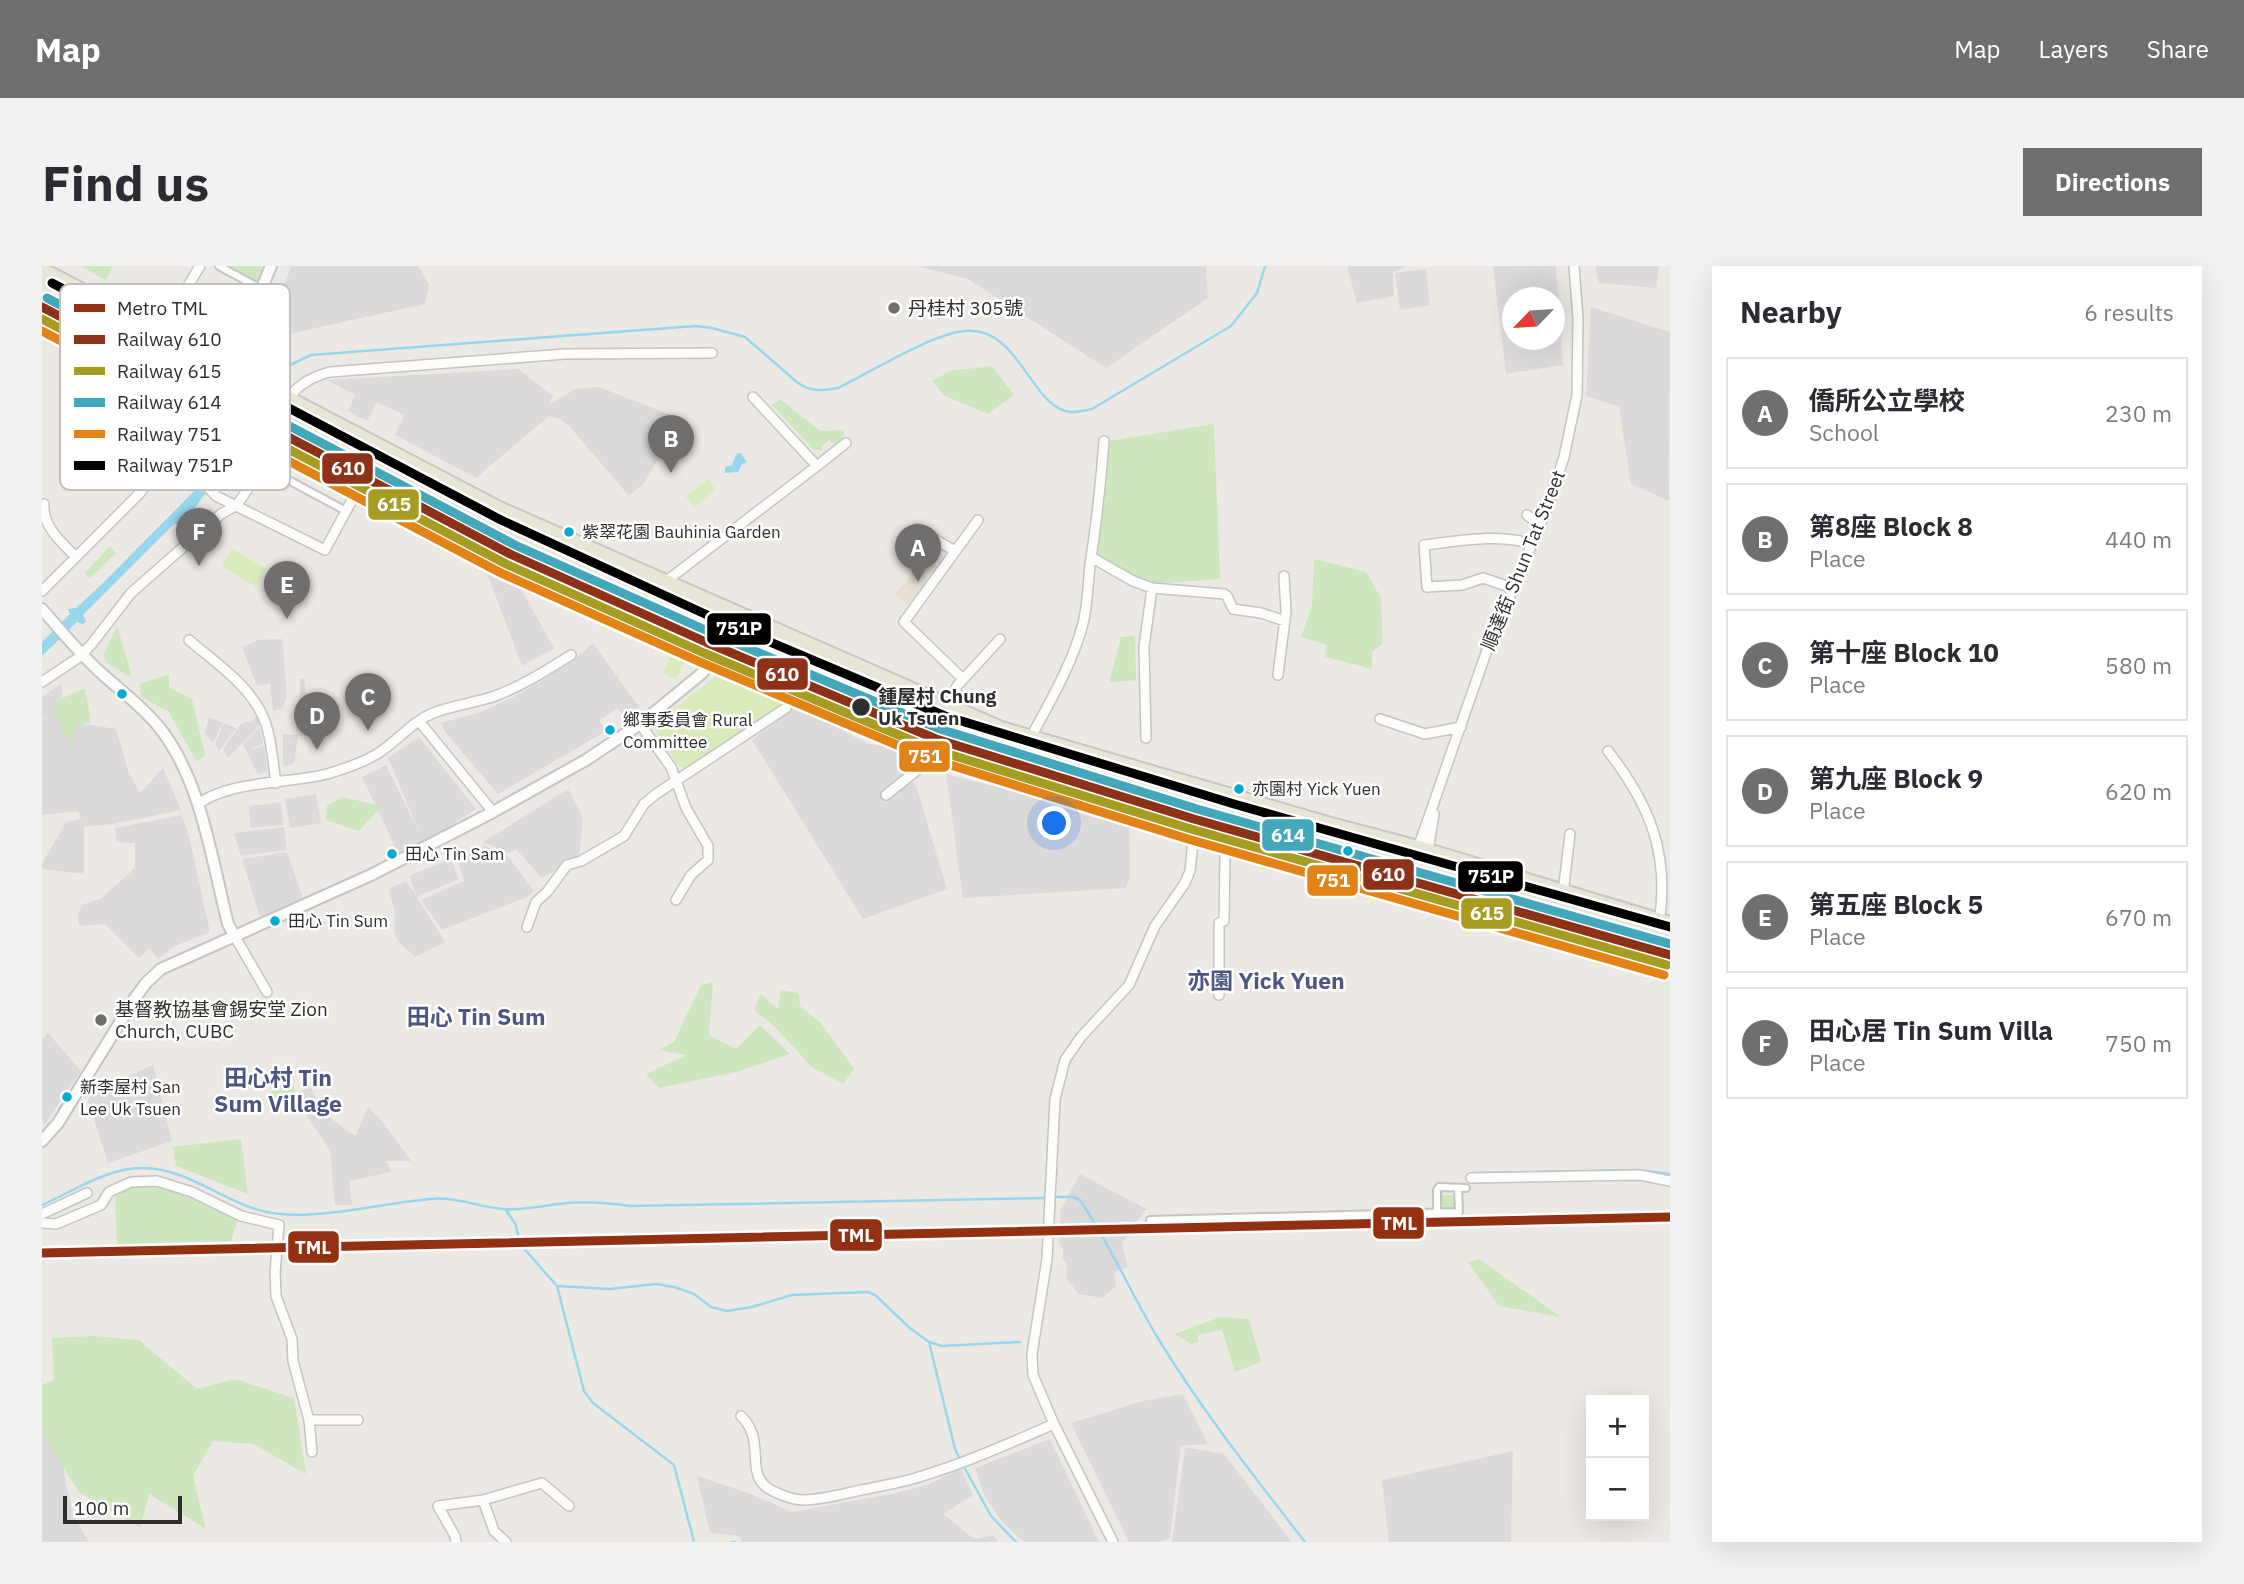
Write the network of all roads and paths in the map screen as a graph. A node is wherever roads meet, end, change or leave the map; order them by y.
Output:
1 (199, 266) edge
2 (219, 266) edge
3 (271, 266) edge
4 (1574, 266) edge
5 (42, 270) edge
6 (42, 284) edge
7 (69, 284) edge
8 (189, 284) edge
9 (253, 284) edge
10 (264, 284) edge
11 (60, 293) edge
12 (42, 324) edge
13 (60, 335) edge
14 (712, 353) dead end
15 (753, 397) dead end
16 (290, 398) edge
17 (290, 407) edge
18 (290, 409) edge
19 (290, 429) edge
20 (315, 430) junction
21 (1104, 441) dead end
22 (846, 443) dead end
23 (817, 466) junction
24 (290, 481) edge
25 (360, 484) dead end
26 (142, 490) edge
27 (210, 490) edge
28 (248, 490) edge
29 (44, 504) dead end
30 (237, 505) junction
31 (346, 511) junction
32 (1527, 515) dead end
33 (978, 520) dead end
34 (1540, 525) junction
35 (917, 529) dead end
36 (1532, 544) junction
37 (955, 551) junction
38 (1091, 557) junction
39 (76, 558) junction
40 (1284, 576) dead end
41 (665, 582) junction
42 (1152, 588) junction
43 (1513, 588) junction
44 (42, 591) edge
45 (42, 609) edge
46 (740, 615) junction
47 (1285, 621) junction
48 (732, 628) junction
49 (1000, 639) dead end
50 (189, 640) dead end
51 (82, 654) junction
52 (571, 655) dead end
53 (1278, 676) dead end
54 (963, 679) junction
55 (42, 682) edge
56 (786, 708) dead end
57 (950, 716) junction
58 (1380, 719) dead end
59 (419, 721) junction
60 (640, 724) junction
61 (1461, 727) junction
62 (987, 737) junction
63 (1146, 738) dead end
64 (1025, 744) junction
65 (996, 751) junction
66 (1608, 751) dead end
67 (988, 771) junction
68 (675, 781) junction
69 (276, 783) junction
70 (886, 795) dead end
71 (1184, 796) junction
72 (198, 804) junction
73 (1222, 808) junction
74 (1196, 811) junction
75 (493, 812) junction
76 (1124, 814) dead end
77 (1570, 834) dead end
78 (1191, 838) junction
79 (1420, 861) junction
80 (1350, 886) dead end
81 (1563, 893) junction
82 (1407, 896) junction
83 (676, 900) dead end
84 (527, 927) dead end
85 (1665, 928) edge
86 (234, 935) junction
87 (1598, 952) dead end
88 (267, 992) dead end
89 (1219, 995) dead end
90 (42, 1141) edge
91 (1471, 1178) dead end
92 (1670, 1181) edge
93 (1458, 1188) junction
94 (1466, 1188) dead end
95 (87, 1192) dead end
96 (1437, 1213) junction
97 (42, 1214) edge
98 (1150, 1220) dead end
99 (42, 1223) edge
100 (741, 1416) dead end
101 (309, 1420) junction
102 (358, 1420) dead end
103 (1054, 1424) junction
104 (312, 1452) dead end
105 (483, 1500) junction
106 (569, 1506) dead end
107 (456, 1542) edge
108 (506, 1542) edge
109 (1113, 1542) edge

1 - 8 street
2 - 9 street
3 - 10 street
4 - 34 street, 順達街 Shun Tat Street
5 - 7 main road
6 - 11 main road
12 - 13 street
14 - 16 street
15 - 23 street
17 - 41 main road
18 - 20 main road
19 - 20 street
20 - 48 main road
21 - 38 street
22 - 23 street
23 - 41 street
24 - 31 street
25 - 31 street
26 - 39 street
27 - 30 street
28 - 30 street
29 - 39 street
30 - 31 street
30 - 51 street
32 - 34 street
33 - 37 street
34 - 36 street, 順達街 Shun Tat Street
35 - 37 street
36 - 43 street, 順達街 Shun Tat Street
36 - 43 street
37 - 54 street
38 - 42 street
38 - 64 street
39 - 44 street
40 - 47 street
41 - 46 main road
42 - 47 street
42 - 63 street
43 - 61 street, 順達街 Shun Tat Street
45 - 51 street
46 - 48 street
46 - 57 main road
47 - 53 street
48 - 57 main road
48 - 60 street
49 - 54 street
50 - 69 street
51 - 55 street
51 - 72 street
52 - 59 street
54 - 57 street
56 - 68 street
57 - 62 main road
57 - 64 main road
58 - 61 street
59 - 69 street
59 - 75 street
60 - 68 street
60 - 75 street
61 - 79 street, 順達街 Shun Tat Street
62 - 64 main road
62 - 65 main road
64 - 65 main road
64 - 71 main road
64 - 79 main road
65 - 67 main road
66 - 85 street
67 - 70 street
67 - 76 street
68 - 83 street
68 - 84 street
69 - 72 street
71 - 73 main road
71 - 74 street
72 - 86 street
73 - 74 street
73 - 79 main road
74 - 78 street
75 - 86 street
77 - 81 street
78 - 89 street
78 - 103 street
79 - 81 main road
79 - 82 main road
79 - 85 main road
80 - 82 street
81 - 85 main road
82 - 87 street
86 - 88 street
86 - 90 street
91 - 92 street
93 - 94 street
93 - 96 street
93 - 96 street
95 - 97 street
96 - 98 street
99 - 101 street
100 - 103 street
101 - 102 street
101 - 104 street
103 - 109 street
105 - 106 street
105 - 107 street
105 - 108 street

